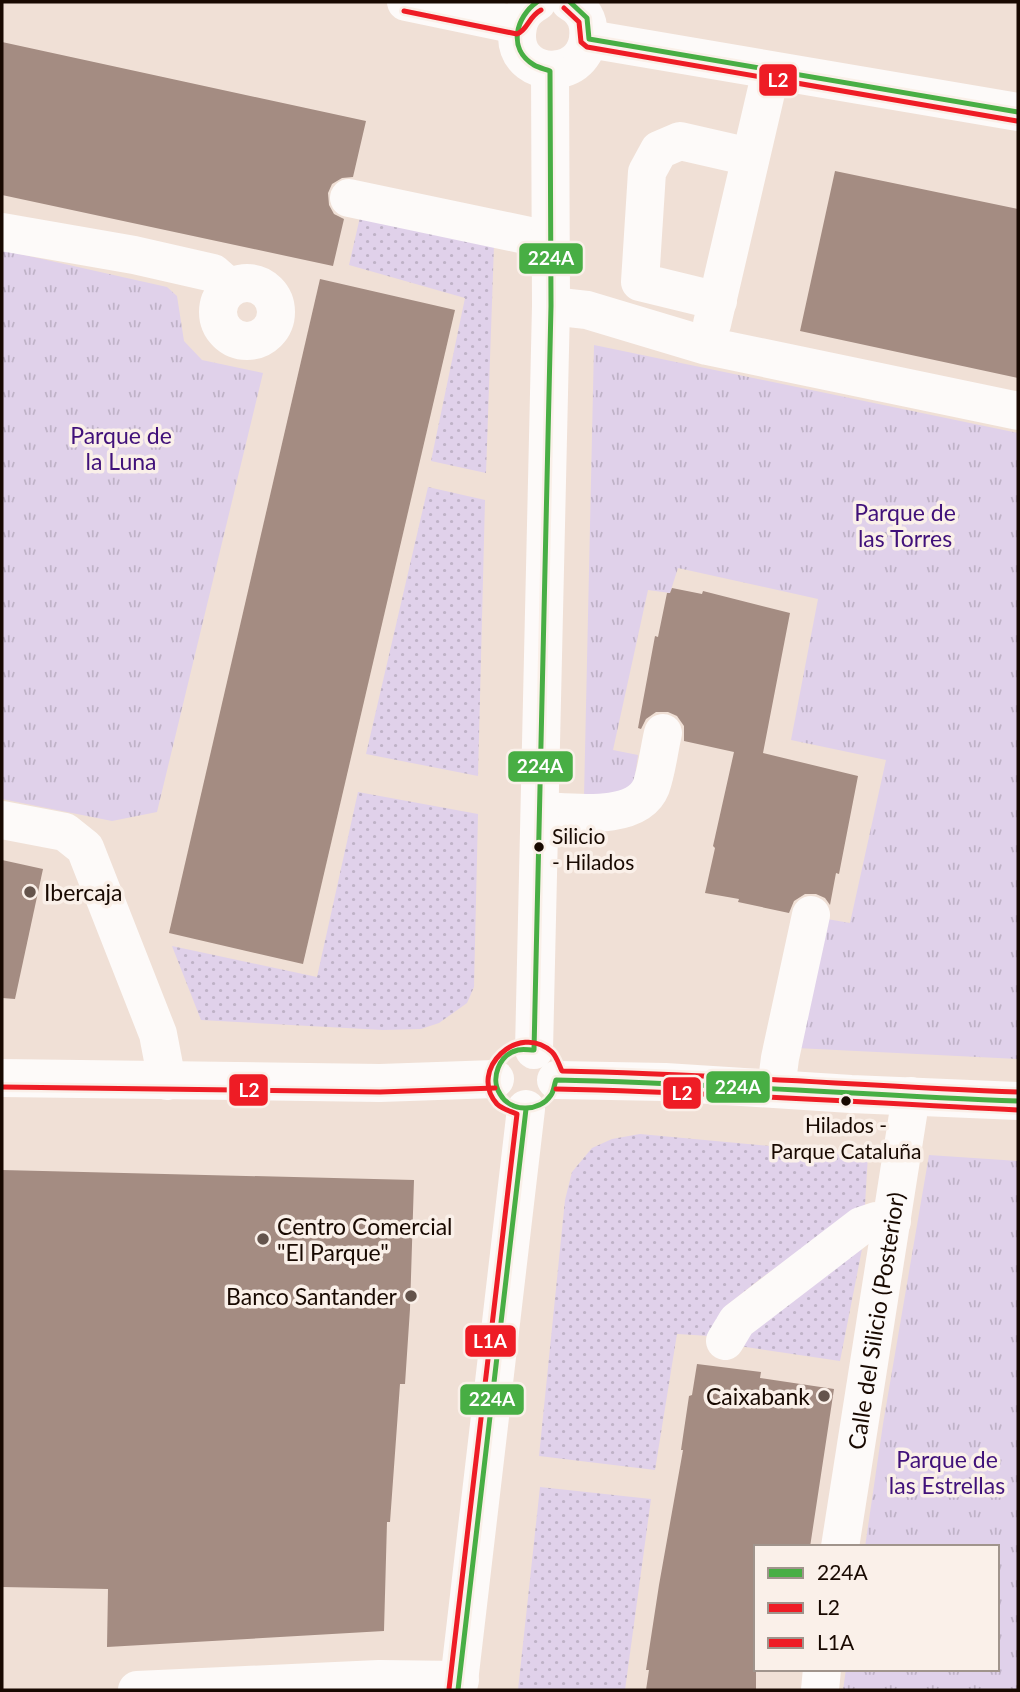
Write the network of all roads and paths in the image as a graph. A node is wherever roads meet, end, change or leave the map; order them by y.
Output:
1 (406, 2) edge
2 (570, 2) edge
3 (527, 13) edge
4 (589, 39) junction
5 (551, 71) junction
6 (771, 71) junction
7 (1018, 112) edge
8 (750, 157) junction
9 (349, 198) dead end
10 (2, 232) edge
11 (549, 240) junction
12 (230, 288) dead end
13 (718, 301) junction
14 (551, 306) junction
15 (707, 346) junction
16 (1018, 411) edge
17 (663, 733) dead end
18 (540, 811) junction
19 (2, 820) edge
20 (811, 915) dead end
21 (545, 1065) junction
22 (2, 1079) edge
23 (495, 1080) junction
24 (167, 1082) junction
25 (776, 1088) junction
26 (911, 1096) junction
27 (1018, 1101) edge
28 (526, 1109) junction
29 (892, 1221) junction
30 (725, 1341) dead end
31 (840, 1545) edge
32 (822, 1671) edge
33 (459, 1685) edge
34 (138, 1690) edge
35 (820, 1690) edge

1 - 3 street
2 - 4 street
3 - 5 street
4 - 5 street
4 - 6 street
5 - 11 street
6 - 7 street
6 - 8 street
8 - 13 street
8 - 13 street
9 - 11 street
10 - 12 street
11 - 14 street
13 - 15 street
14 - 15 street
14 - 18 street
15 - 16 street
17 - 18 street
18 - 21 street
19 - 24 street
20 - 25 street
21 - 23 street
21 - 25 street
21 - 28 street
22 - 24 street
23 - 24 street
23 - 28 street
25 - 26 street
26 - 27 street
26 - 29 street, Calle del Silicio (Posterior)
28 - 33 street
29 - 30 street
29 - 31 street, Calle del Silicio (Posterior)
32 - 35 street
33 - 34 street

